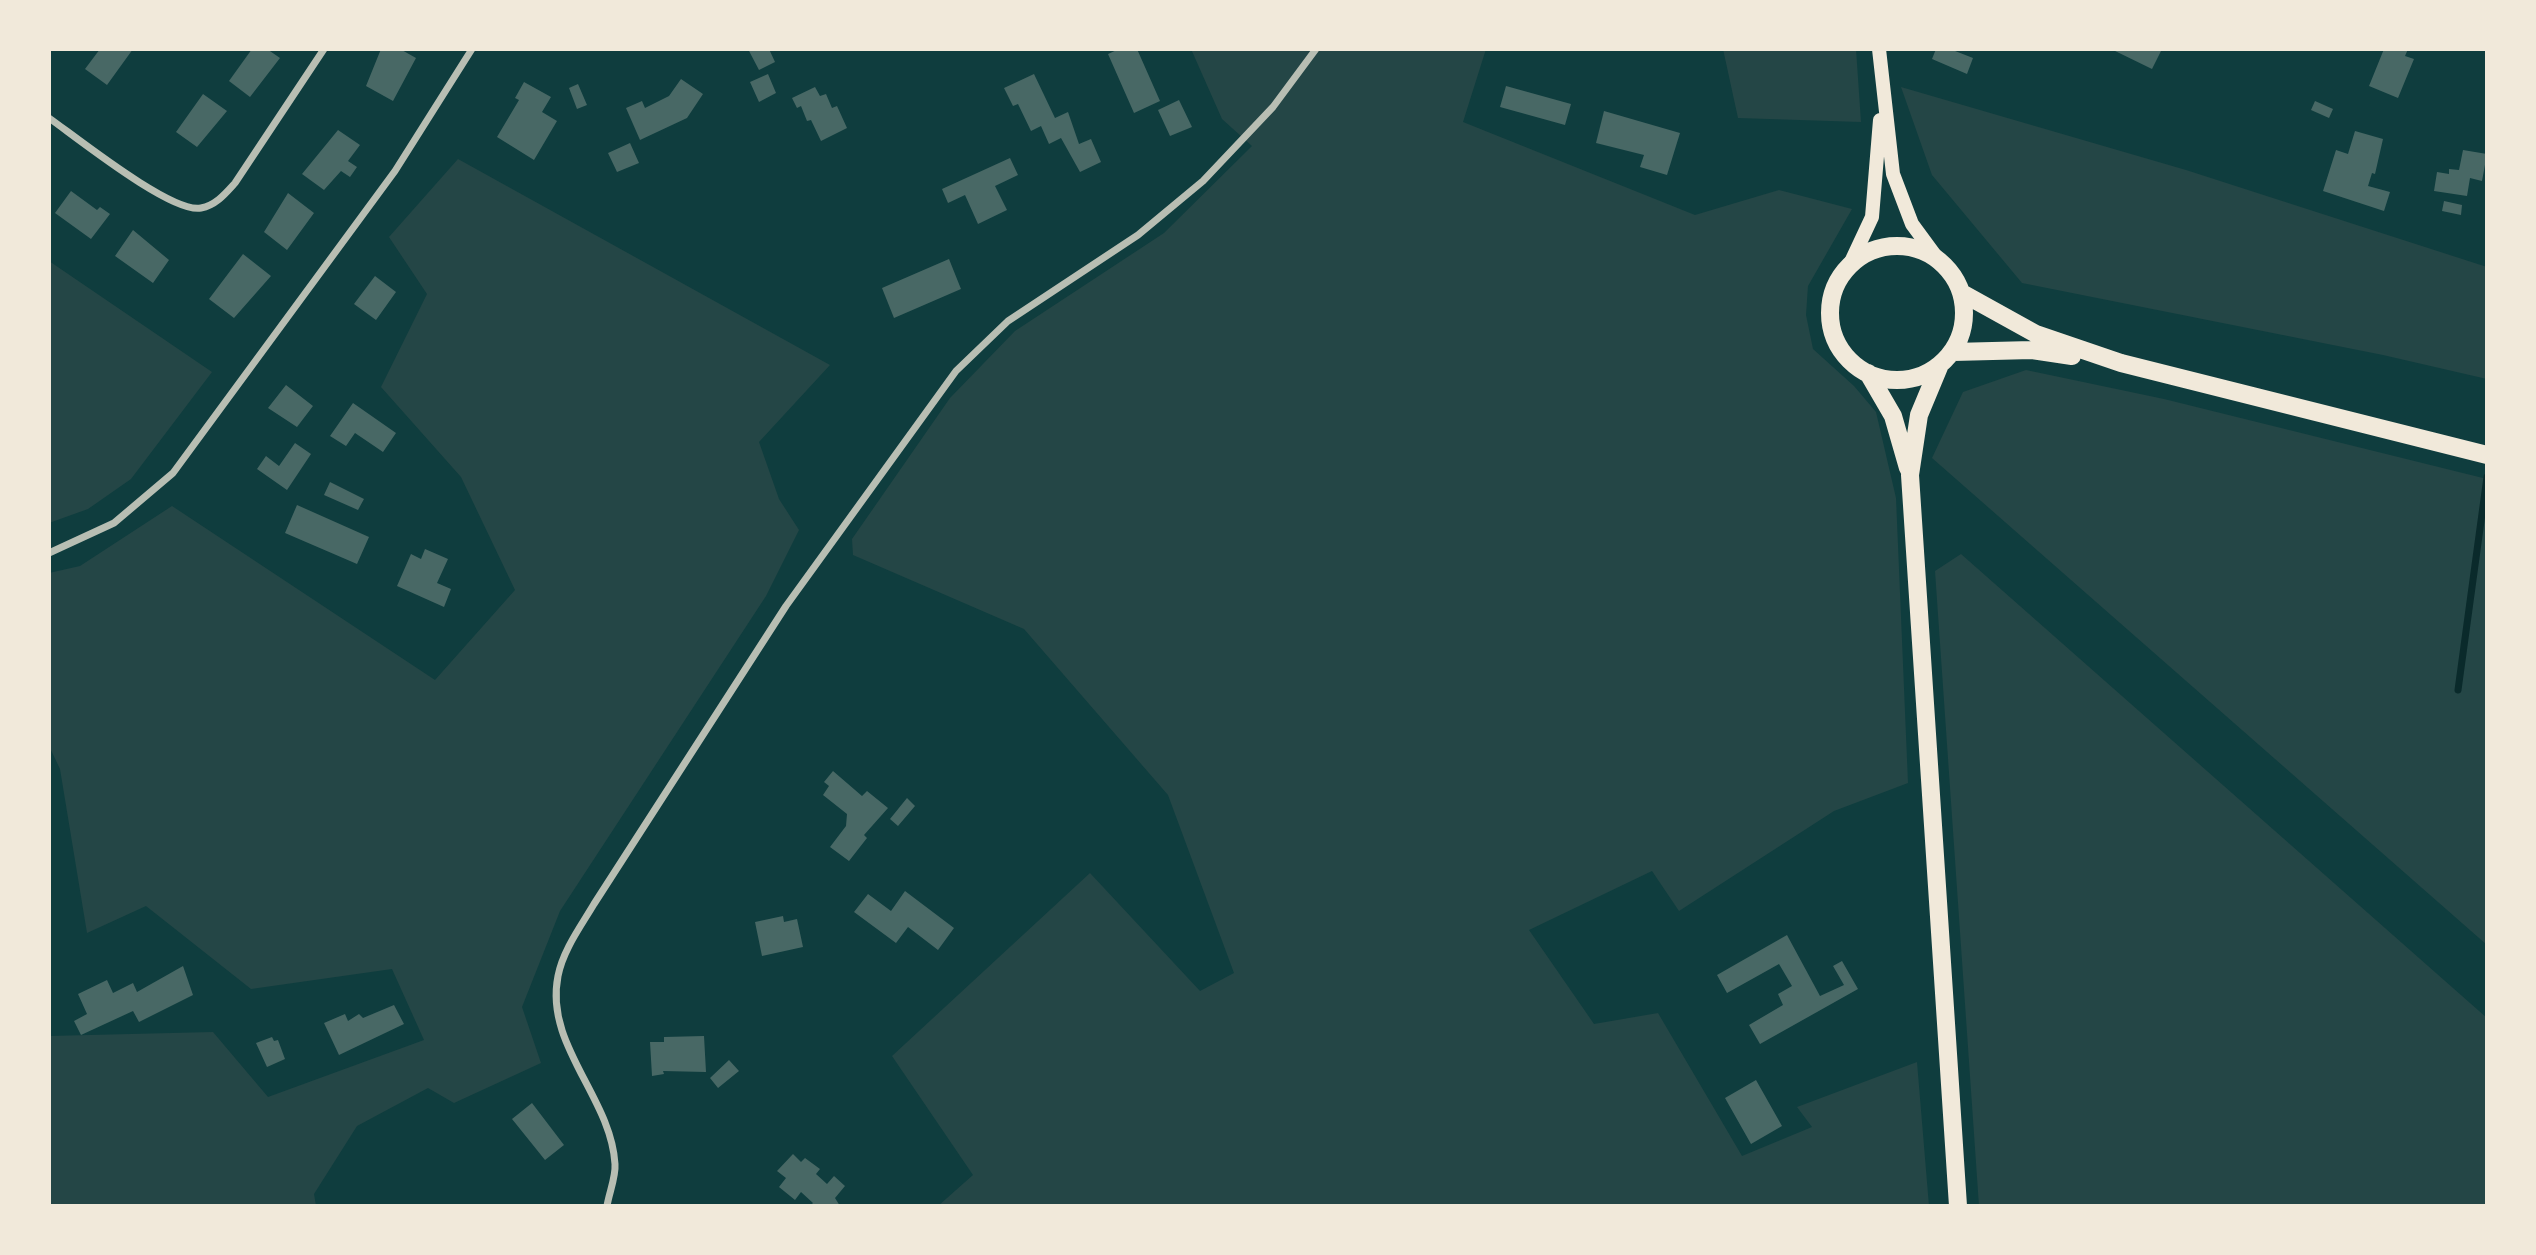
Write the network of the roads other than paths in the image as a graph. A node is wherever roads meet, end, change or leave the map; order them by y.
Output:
1 (324, 49) edge
2 (472, 49) edge
3 (1316, 49) edge
4 (1879, 49) edge
5 (1882, 87) junction
6 (49, 118) edge
7 (1937, 258) junction
8 (1850, 264) junction
9 (1962, 293) junction
10 (1953, 352) junction
11 (2121, 363) junction
12 (1939, 367) junction
13 (1868, 373) junction
14 (2487, 455) edge
15 (1910, 475) junction
16 (49, 553) edge
17 (607, 1206) edge
18 (1958, 1206) edge

1 - 6 street
2 - 16 street
3 - 17 street
4 - 5 main road
5 - 7 main road
5 - 8 main road
7 - 8 main road
7 - 9 main road
8 - 13 main road
9 - 10 main road
9 - 11 main road
10 - 11 main road
10 - 12 main road
11 - 14 main road
12 - 13 main road
12 - 15 main road
13 - 15 main road
15 - 18 main road

